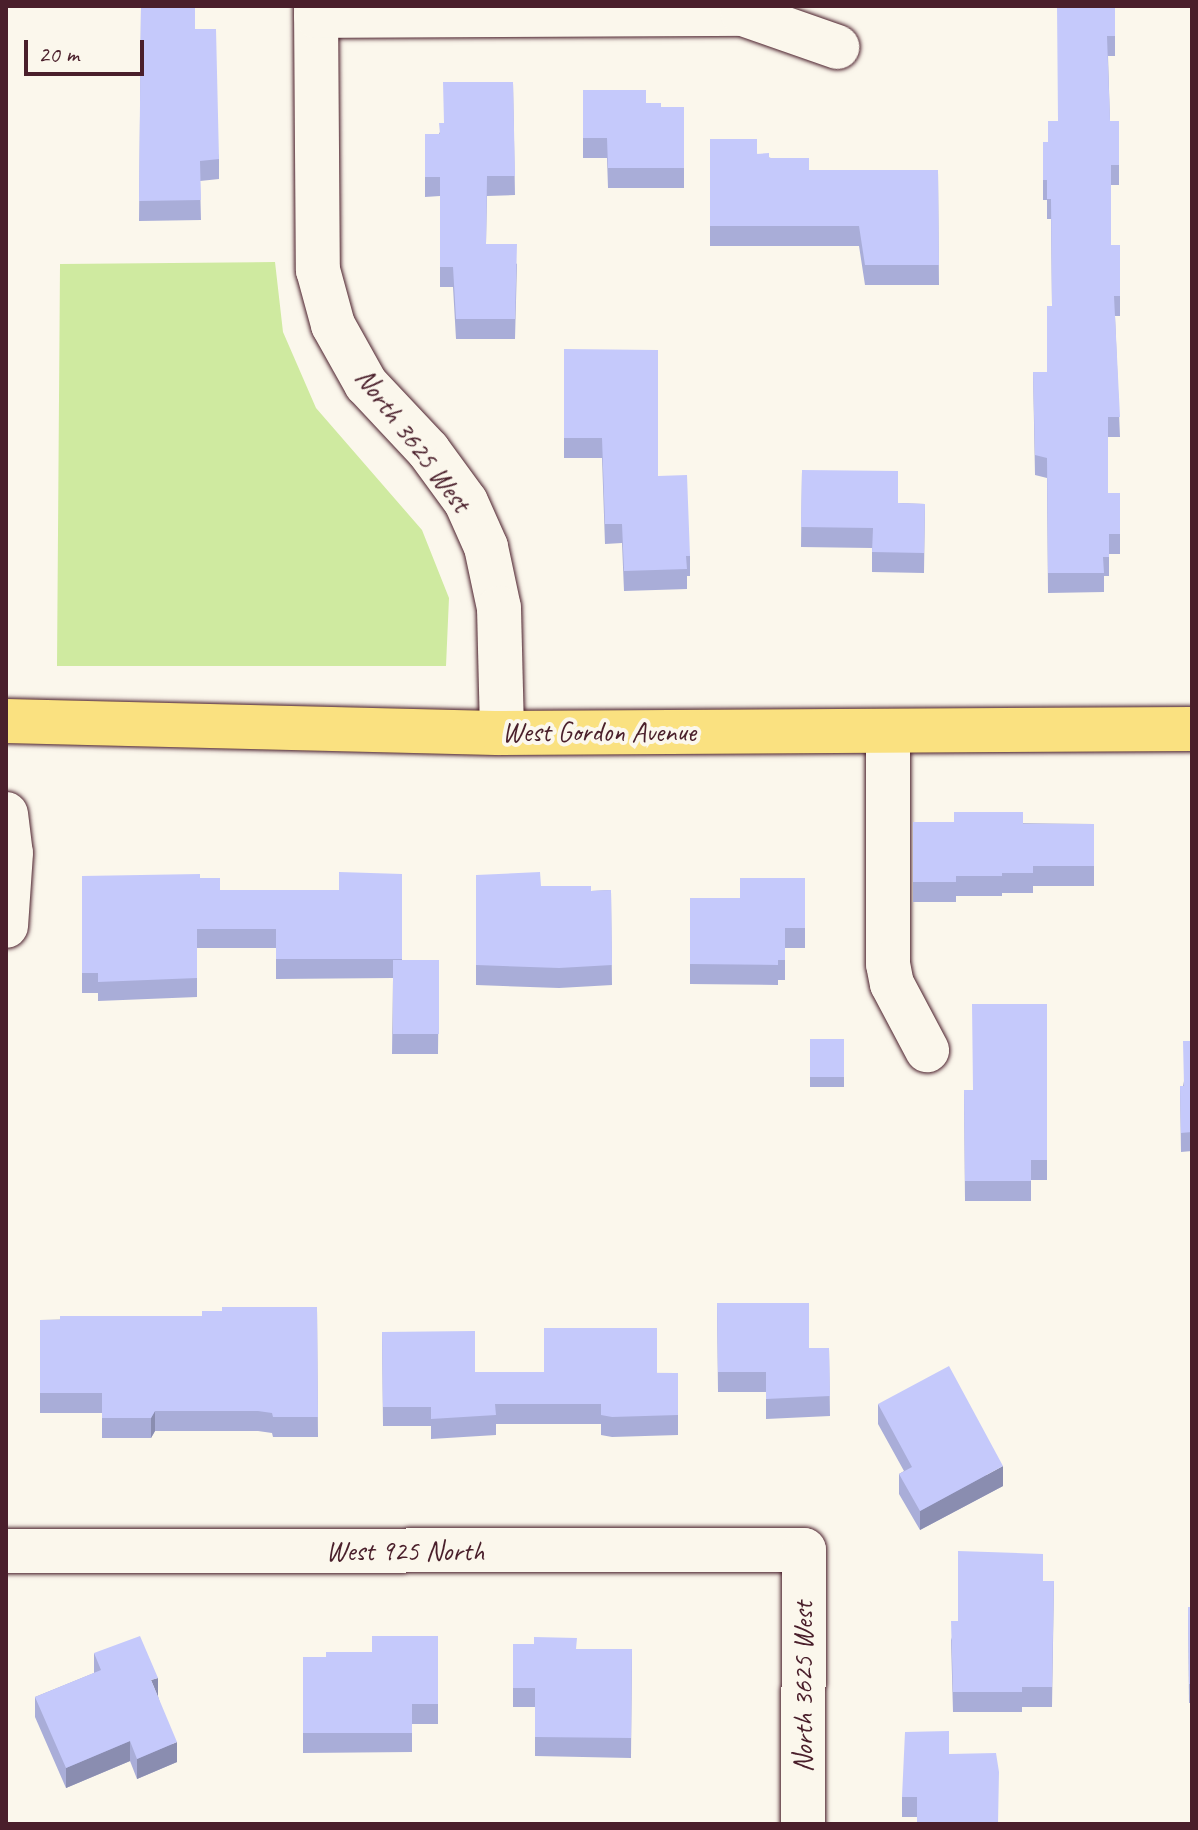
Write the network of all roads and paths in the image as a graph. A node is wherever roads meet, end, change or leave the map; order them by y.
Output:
1 (316, 11) edge
2 (837, 47) dead end
3 (6, 720) edge
4 (1192, 729) edge
5 (6, 731) edge
6 (888, 731) junction
7 (502, 733) junction
8 (6, 814) edge
9 (6, 926) edge
10 (927, 1050) dead end
11 (804, 1550) joint
12 (6, 1551) edge
13 (803, 1824) edge

1 - 2 street
1 - 7 street, North 3625 West
3 - 5 street
3 - 7 main road, West Gordon Avenue
4 - 6 main road, West Gordon Avenue
6 - 7 main road, West Gordon Avenue
6 - 10 street
8 - 9 street
11 - 12 street, West 925 North
11 - 13 street, North 3625 West

